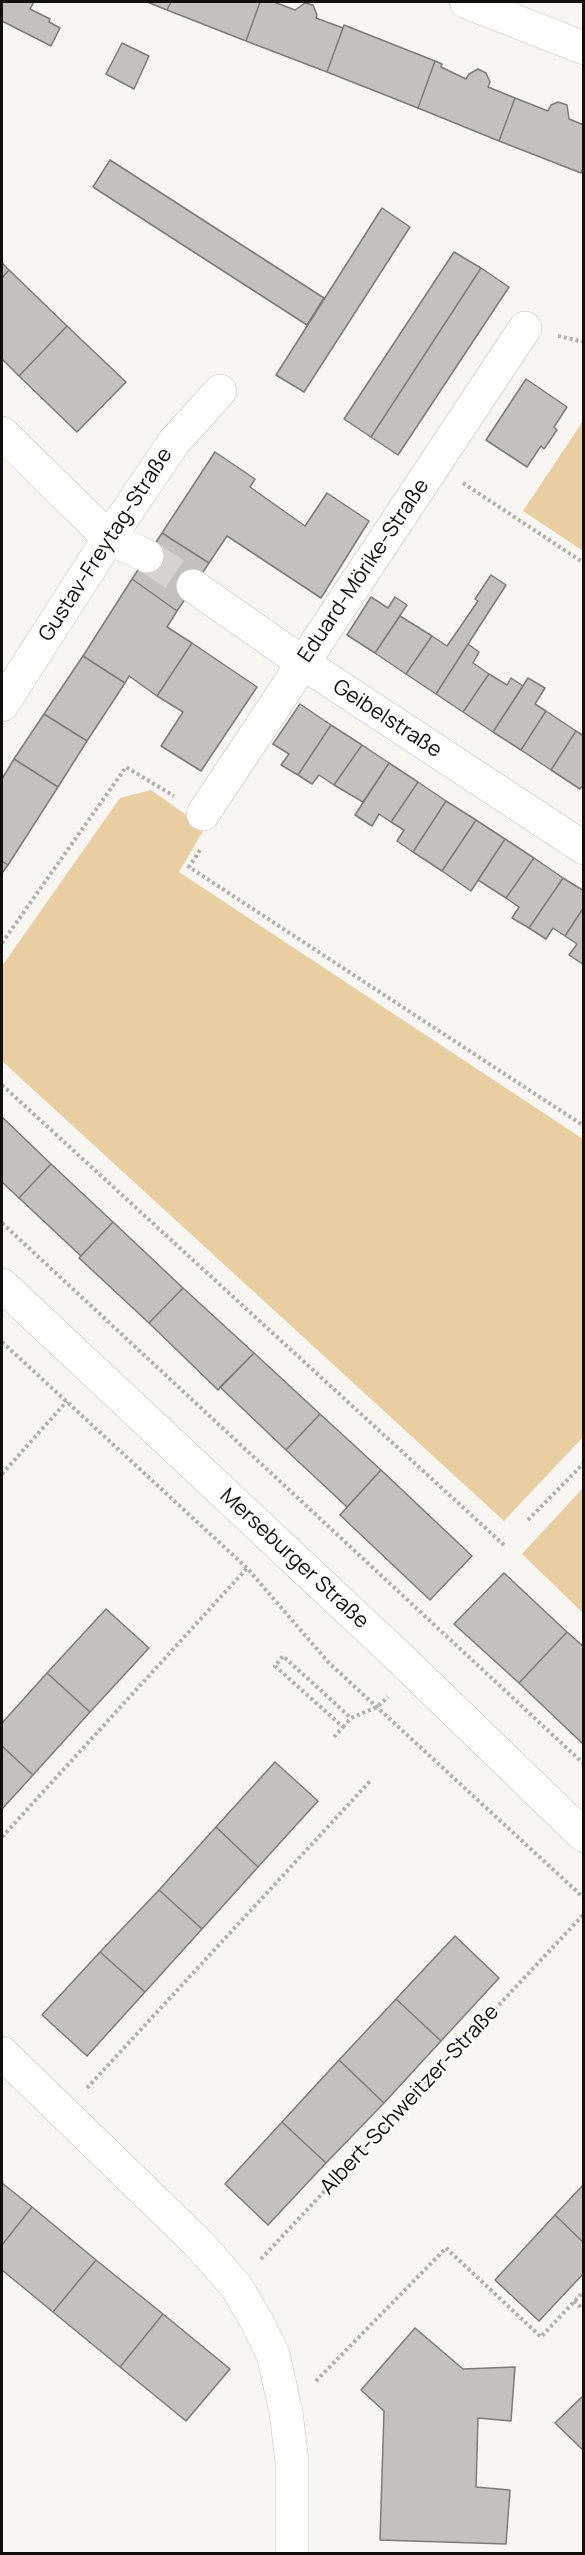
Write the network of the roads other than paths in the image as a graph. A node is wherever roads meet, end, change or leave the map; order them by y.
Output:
1 (466, 2) edge
2 (584, 48) edge
3 (525, 328) dead end
4 (220, 391) dead end
5 (2, 433) edge
6 (109, 538) junction
7 (147, 556) tunnel mouth
8 (193, 586) tunnel mouth
9 (303, 663) junction
10 (2, 705) edge
11 (203, 814) road end
12 (584, 848) edge
13 (2, 1285) edge
14 (584, 1836) edge
15 (2, 2053) edge
16 (292, 2553) edge

1 - 2 street
3 - 9 street, Eduard-Mörike-Straße
4 - 6 street, Gustav-Freytag-Straße
5 - 6 street
6 - 7 street
6 - 10 street, Gustav-Freytag-Straße
8 - 9 street, Geibelstraße
9 - 11 street, Eduard-Mörike-Straße
9 - 12 street, Geibelstraße
13 - 14 street, Merseburger Straße
15 - 16 street

